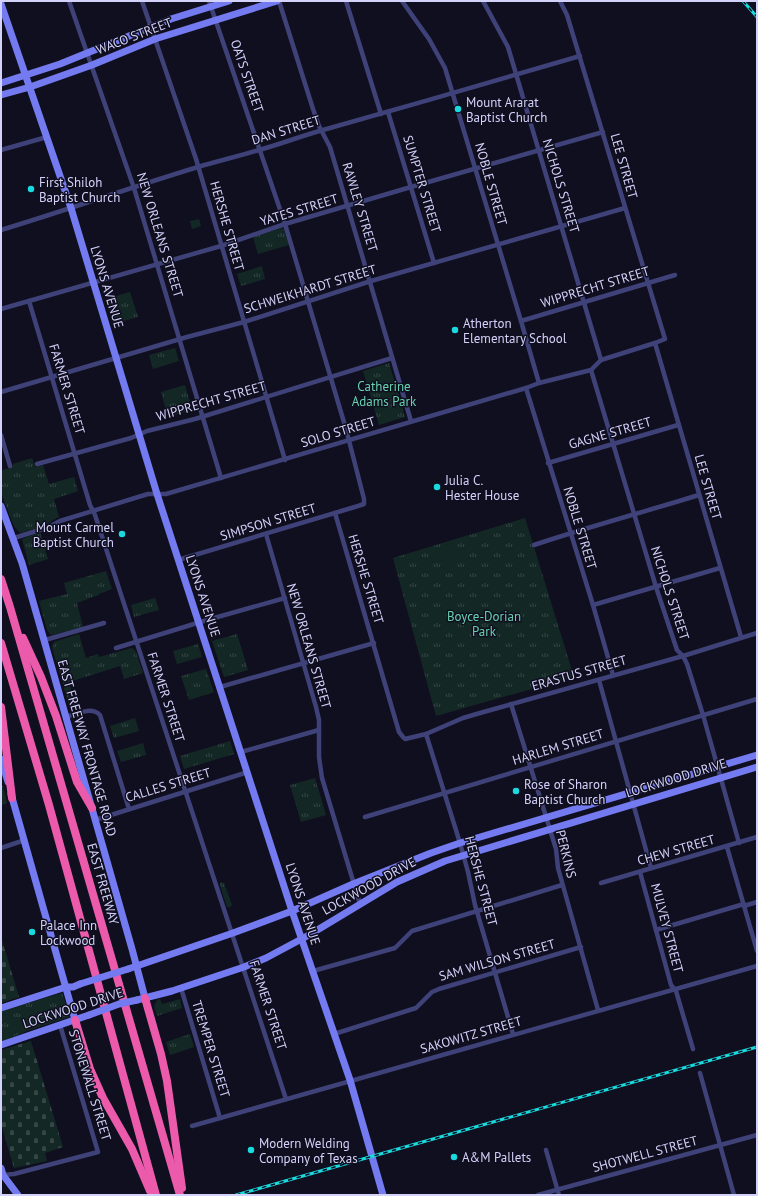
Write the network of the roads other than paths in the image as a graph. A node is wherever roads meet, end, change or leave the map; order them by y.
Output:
1 (69, 1) edge
2 (142, 1) edge
3 (229, 1) edge
4 (278, 1) edge
5 (346, 1) edge
6 (402, 1) edge
7 (483, 1) edge
8 (560, 1) edge
9 (1, 4) edge
10 (210, 4) edge
11 (3, 16) edge
12 (216, 19) junction
13 (150, 27) junction
14 (155, 39) junction
15 (88, 53) junction
16 (580, 56) junction
17 (92, 65) junction
18 (516, 75) junction
19 (26, 76) junction
20 (1, 83) edge
21 (30, 87) junction
22 (453, 94) junction
23 (1, 95) edge
24 (388, 112) junction
25 (381, 114) junction
26 (321, 131) junction
27 (603, 132) junction
28 (47, 137) junction
29 (1, 150) edge
30 (261, 150) junction
31 (539, 151) junction
32 (198, 167) junction
33 (475, 168) junction
34 (411, 187) junction
35 (134, 188) junction
36 (348, 206) junction
37 (71, 208) junction
38 (625, 208) junction
39 (285, 224) junction
40 (562, 226) junction
41 (1, 230) edge
42 (498, 244) junction
43 (221, 246) junction
44 (434, 263) junction
45 (157, 264) junction
46 (676, 275) dead end
47 (371, 281) junction
48 (93, 282) junction
49 (648, 283) junction
50 (29, 301) junction
51 (308, 302) junction
52 (585, 302) junction
53 (1, 309) edge
54 (521, 321) junction
55 (244, 322) junction
56 (179, 339) junction
57 (655, 343) junction
58 (116, 358) junction
59 (392, 358) junction
60 (601, 360) junction
61 (591, 370) junction
62 (52, 377) junction
63 (330, 377) junction
64 (538, 383) junction
65 (526, 388) junction
66 (1, 392) edge
67 (266, 397) junction
68 (203, 417) junction
69 (411, 421) junction
70 (678, 425) junction
71 (138, 434) junction
72 (1, 435) edge
73 (349, 440) junction
74 (613, 444) junction
75 (75, 453) junction
76 (285, 460) junction
77 (548, 463) junction
78 (37, 464) dead end
79 (10, 466) dead end
80 (221, 478) junction
81 (157, 494) junction
82 (699, 495) junction
83 (364, 504) joint
84 (1, 506) edge
85 (93, 511) junction
86 (335, 513) junction
87 (634, 516) junction
88 (570, 533) junction
89 (266, 534) junction
90 (14, 538) junction
91 (534, 545) dead end
92 (178, 560) junction
93 (720, 568) junction
94 (1, 579) edge
95 (656, 587) junction
96 (285, 598) junction
97 (593, 605) junction
98 (10, 606) junction
99 (104, 623) dead end
100 (199, 623) junction
101 (757, 633) edge
102 (741, 638) junction
103 (45, 640) junction
104 (136, 642) junction
105 (1, 643) edge
106 (374, 643) junction
107 (116, 648) dead end
108 (683, 656) junction
109 (304, 663) junction
110 (613, 675) junction
111 (599, 680) junction
112 (220, 687) junction
113 (757, 699) edge
114 (511, 704) junction
115 (1, 707) edge
116 (703, 715) junction
117 (66, 717) junction
118 (318, 730) junction
119 (426, 734) junction
120 (408, 739) joint
121 (616, 741) junction
122 (241, 752) junction
123 (757, 754) edge
124 (1, 759) edge
125 (717, 767) junction
126 (757, 767) edge
127 (530, 768) junction
128 (248, 772) junction
129 (720, 778) junction
130 (186, 792) junction
131 (630, 793) junction
132 (444, 794) junction
133 (12, 798) junction
134 (634, 804) junction
135 (92, 808) junction
136 (129, 809) junction
137 (365, 817) dead end
138 (545, 818) junction
139 (95, 820) junction
140 (549, 829) junction
141 (757, 837) edge
142 (25, 840) junction
143 (739, 842) junction
144 (460, 843) junction
145 (727, 847) junction
146 (1, 848) edge
147 (463, 855) junction
148 (651, 868) junction
149 (640, 872) junction
150 (601, 883) dead end
151 (353, 884) junction
152 (562, 885) junction
153 (757, 902) edge
154 (360, 904) junction
155 (744, 905) junction
156 (292, 911) junction
157 (477, 911) junction
158 (656, 930) junction
159 (233, 933) junction
160 (302, 938) junction
161 (580, 947) junction
162 (757, 951) edge
163 (757, 966) edge
164 (136, 967) junction
165 (244, 967) junction
166 (313, 971) junction
167 (494, 972) junction
168 (66, 987) junction
169 (181, 988) junction
170 (675, 989) junction
171 (141, 999) junction
172 (1, 1008) edge
173 (598, 1010) junction
174 (75, 1020) junction
175 (60, 1025) junction
176 (334, 1034) junction
177 (513, 1034) junction
178 (1, 1045) edge
179 (693, 1049) dead end
180 (700, 1073) dead end
181 (350, 1080) junction
182 (286, 1099) junction
183 (220, 1118) junction
184 (192, 1126) dead end
185 (757, 1135) edge
186 (720, 1145) junction
187 (546, 1150) dead end
188 (2, 1172) edge
189 (557, 1189) junction
190 (18, 1195) edge
191 (152, 1195) edge
192 (156, 1195) edge
193 (181, 1195) edge
194 (383, 1195) edge
195 (538, 1195) edge
196 (559, 1195) edge
197 (734, 1195) edge

1 - 15 street, NEW ORLEANS STREET
2 - 13 street, HERSHE STREET
3 - 10 main road, WACO STREET
4 - 12 main road, WACO STREET
4 - 26 street, RAWLEY STREET
5 - 25 street
6 - 22 street, NOBLE STREET
7 - 18 street, NICHOLS STREET
8 - 16 street, LEE STREET
9 - 11 main road, LYONS AVENUE
10 - 12 street, OATS STREET
10 - 13 main road, WACO STREET
11 - 19 main road, LYONS AVENUE
12 - 14 main road, WACO STREET
12 - 30 street, OATS STREET
13 - 14 street, HERSHE STREET
13 - 15 main road, WACO STREET
14 - 17 main road, WACO STREET
14 - 32 street, HERSHE STREET
15 - 17 street, NEW ORLEANS STREET
15 - 19 main road, WACO STREET
16 - 18 street, DAN STREET
16 - 27 street, LEE STREET
17 - 21 main road, WACO STREET
17 - 35 street, NEW ORLEANS STREET
18 - 22 street, DAN STREET
18 - 31 street, NICHOLS STREET
19 - 20 main road, WACO STREET
19 - 21 main road, LYONS AVENUE
21 - 23 main road, WACO STREET
21 - 28 main road, LYONS AVENUE
22 - 24 street, DAN STREET
22 - 33 street, NOBLE STREET
24 - 25 street, DAN STREET
24 - 34 street, SUMPTER STREET
25 - 26 street, DAN STREET
26 - 30 street, DAN STREET
26 - 36 street, RAWLEY STREET
27 - 31 street, YATES STREET
27 - 38 street, LEE STREET
28 - 29 street
28 - 37 main road, LYONS AVENUE
30 - 32 street, DAN STREET
30 - 39 street, OATS STREET
31 - 33 street, YATES STREET
31 - 40 street, NICHOLS STREET
32 - 35 street, DAN STREET
32 - 43 street, HERSHE STREET
33 - 34 street, YATES STREET
33 - 42 street, NOBLE STREET
34 - 36 street, YATES STREET
34 - 44 street, SUMPTER STREET
35 - 37 street, DAN STREET
35 - 45 street, NEW ORLEANS STREET
36 - 39 street, YATES STREET
36 - 47 street, RAWLEY STREET
37 - 41 street, DAN STREET
37 - 48 main road, LYONS AVENUE
38 - 40 street, SCHWEIKHARDT STREET
38 - 49 street, LEE STREET
39 - 43 street, YATES STREET
39 - 51 street, OATS STREET
40 - 42 street, SCHWEIKHARDT STREET
40 - 52 street, NICHOLS STREET
42 - 44 street, SCHWEIKHARDT STREET
42 - 54 street, NOBLE STREET
43 - 45 street, YATES STREET
43 - 55 street, HERSHE STREET
44 - 47 street, SCHWEIKHARDT STREET
45 - 48 street, YATES STREET
45 - 56 street, NEW ORLEANS STREET
46 - 49 street, WIPPRECHT STREET
47 - 51 street, SCHWEIKHARDT STREET
47 - 59 street, RAWLEY STREET
48 - 50 street, YATES STREET
48 - 58 main road, LYONS AVENUE
49 - 52 street, WIPPRECHT STREET
49 - 57 street, LEE STREET
50 - 53 street, YATES STREET
50 - 62 street, FARMER STREET
51 - 55 street, SCHWEIKHARDT STREET
51 - 63 street, OATS STREET
52 - 54 street, WIPPRECHT STREET
52 - 60 street, NICHOLS STREET
54 - 64 street, NOBLE STREET
55 - 56 street, SCHWEIKHARDT STREET
55 - 67 street, HERSHE STREET
56 - 58 street, SCHWEIKHARDT STREET
56 - 68 street, NEW ORLEANS STREET
57 - 60 street
57 - 70 street, LEE STREET
58 - 62 street, SCHWEIKHARDT STREET
58 - 71 main road, LYONS AVENUE
59 - 63 street, WIPPRECHT STREET
59 - 69 street, RAWLEY STREET
60 - 61 street
61 - 64 street, SOLO STREET
61 - 74 street, NICHOLS STREET
62 - 66 street, SCHWEIKHARDT STREET
62 - 75 street, FARMER STREET
63 - 67 street, WIPPRECHT STREET
63 - 73 street, OATS STREET
64 - 65 street, SOLO STREET
65 - 69 street, SOLO STREET
65 - 77 street, NOBLE STREET
67 - 68 street, WIPPRECHT STREET
67 - 76 street, HERSHE STREET
68 - 71 street, WIPPRECHT STREET
68 - 80 street, NEW ORLEANS STREET
69 - 73 street, SOLO STREET
70 - 74 street, GAGNE STREET
70 - 82 street, LEE STREET
71 - 75 street, WIPPRECHT STREET
71 - 81 main road, LYONS AVENUE
72 - 79 street
73 - 76 street, SOLO STREET
73 - 83 street, OATS STREET
74 - 77 street, GAGNE STREET
74 - 87 street, NICHOLS STREET
75 - 78 street, WIPPRECHT STREET
75 - 85 street, FARMER STREET
76 - 80 street, SOLO STREET
77 - 88 street, NOBLE STREET
80 - 81 street, SOLO STREET
81 - 85 street, SOLO STREET
81 - 92 main road, LYONS AVENUE
82 - 87 street
82 - 93 street, LEE STREET
83 - 86 street, SIMPSON STREET
84 - 90 main road, EAST FREEWAY FRONTAGE ROAD
85 - 90 street, SOLO STREET
85 - 104 street, FARMER STREET
86 - 89 street, SIMPSON STREET
86 - 106 street, HERSHE STREET
87 - 88 street
87 - 95 street, NICHOLS STREET
88 - 91 street
88 - 97 street, NOBLE STREET
89 - 92 street, SIMPSON STREET
89 - 96 street, NEW ORLEANS STREET
90 - 103 main road, EAST FREEWAY FRONTAGE ROAD
92 - 100 main road, LYONS AVENUE
93 - 95 street
93 - 102 street, LEE STREET
94 - 98 highway, EAST FREEWAY
95 - 97 street
95 - 108 street, NICHOLS STREET
96 - 100 street
96 - 109 street, NEW ORLEANS STREET
97 - 110 street, NOBLE STREET
98 - 135 highway
98 - 193 highway, EAST FREEWAY
99 - 103 street
100 - 104 street
100 - 112 main road, LYONS AVENUE
101 - 102 street, ERASTUS STREET
102 - 108 street, ERASTUS STREET
103 - 117 main road, EAST FREEWAY FRONTAGE ROAD
104 - 107 street
104 - 130 street, FARMER STREET
105 - 192 highway
106 - 109 street
106 - 120 street, HERSHE STREET
108 - 110 street, ERASTUS STREET
108 - 116 street, NICHOLS STREET
109 - 112 street
109 - 118 street, NEW ORLEANS STREET
110 - 111 street, ERASTUS STREET
111 - 114 street, ERASTUS STREET
111 - 121 street, MULVEY STREET
112 - 122 main road, LYONS AVENUE
113 - 116 street, HARLEM STREET
114 - 119 street, ERASTUS STREET
114 - 127 street, PERKINS
115 - 133 highway
116 - 121 street, HARLEM STREET
116 - 125 street, NICHOLS STREET
117 - 135 main road, EAST FREEWAY FRONTAGE ROAD
117 - 136 street
118 - 122 street
118 - 151 street, NEW ORLEANS STREET
119 - 120 street, ERASTUS STREET
119 - 132 street, HERSHE STREET
121 - 127 street, HARLEM STREET
121 - 131 street, MULVEY STREET
122 - 128 main road, LYONS AVENUE
123 - 125 main road, LOCKWOOD DRIVE
124 - 133 main road
125 - 129 street, NICHOLS STREET
125 - 131 main road, LOCKWOOD DRIVE
126 - 129 main road, LOCKWOOD DRIVE
127 - 132 street, HARLEM STREET
127 - 138 street, PERKINS
128 - 130 street, CALLES STREET
128 - 156 main road, LYONS AVENUE
129 - 134 main road, LOCKWOOD DRIVE
129 - 143 street, NICHOLS STREET
130 - 136 street, CALLES STREET
130 - 159 street, FARMER STREET
131 - 134 street, MULVEY STREET
131 - 138 main road, LOCKWOOD DRIVE
132 - 137 street, HARLEM STREET
132 - 144 street, HERSHE STREET
133 - 142 main road
134 - 140 main road, LOCKWOOD DRIVE
134 - 148 street, MULVEY STREET
135 - 139 main road, EAST FREEWAY FRONTAGE ROAD
136 - 139 street, CALLES STREET
138 - 140 street, PERKINS
138 - 144 main road, LOCKWOOD DRIVE
139 - 164 main road, EAST FREEWAY FRONTAGE ROAD
140 - 147 main road, LOCKWOOD DRIVE
140 - 152 street, PERKINS
141 - 143 street, CHEW STREET
142 - 146 street
142 - 168 main road
143 - 145 street, CHEW STREET
144 - 147 street, HERSHE STREET
144 - 151 main road, LOCKWOOD DRIVE
145 - 148 street, CHEW STREET
145 - 155 street
147 - 154 main road, LOCKWOOD DRIVE
147 - 157 street, HERSHE STREET
148 - 149 street, CHEW STREET
149 - 150 street, CHEW STREET
149 - 158 street, MULVEY STREET
151 - 154 street, NEW ORLEANS STREET
151 - 156 main road, LOCKWOOD DRIVE
152 - 157 street
152 - 161 street, PERKINS
153 - 155 street
154 - 160 main road, LOCKWOOD DRIVE
155 - 158 street
155 - 162 street
156 - 159 main road, LOCKWOOD DRIVE
156 - 160 main road, LYONS AVENUE
157 - 166 street
157 - 167 street, HERSHE STREET
158 - 170 street, MULVEY STREET
159 - 164 main road, LOCKWOOD DRIVE
159 - 165 street, FARMER STREET
160 - 165 main road, LOCKWOOD DRIVE
160 - 166 main road, LYONS AVENUE
161 - 167 street, SAM WILSON STREET
161 - 173 street, PERKINS
163 - 170 street, SAKOWITZ STREET
164 - 168 main road, LOCKWOOD DRIVE, bridge
164 - 171 main road, EAST FREEWAY FRONTAGE ROAD
165 - 169 main road, LOCKWOOD DRIVE
165 - 182 street, FARMER STREET
166 - 176 main road, LYONS AVENUE
167 - 176 street, SAM WILSON STREET
167 - 177 street, HERSHE STREET
168 - 172 main road, LOCKWOOD DRIVE
168 - 174 main road
169 - 171 main road, LOCKWOOD DRIVE
169 - 183 street, TREMPER STREET
170 - 173 street, SAKOWITZ STREET
170 - 179 street, MULVEY STREET
171 - 174 main road, LOCKWOOD DRIVE, bridge
171 - 193 highway
173 - 177 street, SAKOWITZ STREET
174 - 175 main road, LOCKWOOD DRIVE
174 - 191 highway
175 - 178 main road, LOCKWOOD DRIVE
175 - 188 street, STONEWALL STREET
176 - 181 main road, LYONS AVENUE
177 - 181 street, SAKOWITZ STREET
180 - 186 street
181 - 182 street, SAKOWITZ STREET
181 - 194 main road, LYONS AVENUE
182 - 183 street, SAKOWITZ STREET
183 - 184 street, SAKOWITZ STREET
185 - 186 street, SHOTWELL STREET
186 - 189 street, SHOTWELL STREET
186 - 197 street
187 - 189 street
188 - 190 main road
189 - 195 street, SHOTWELL STREET
189 - 196 street

